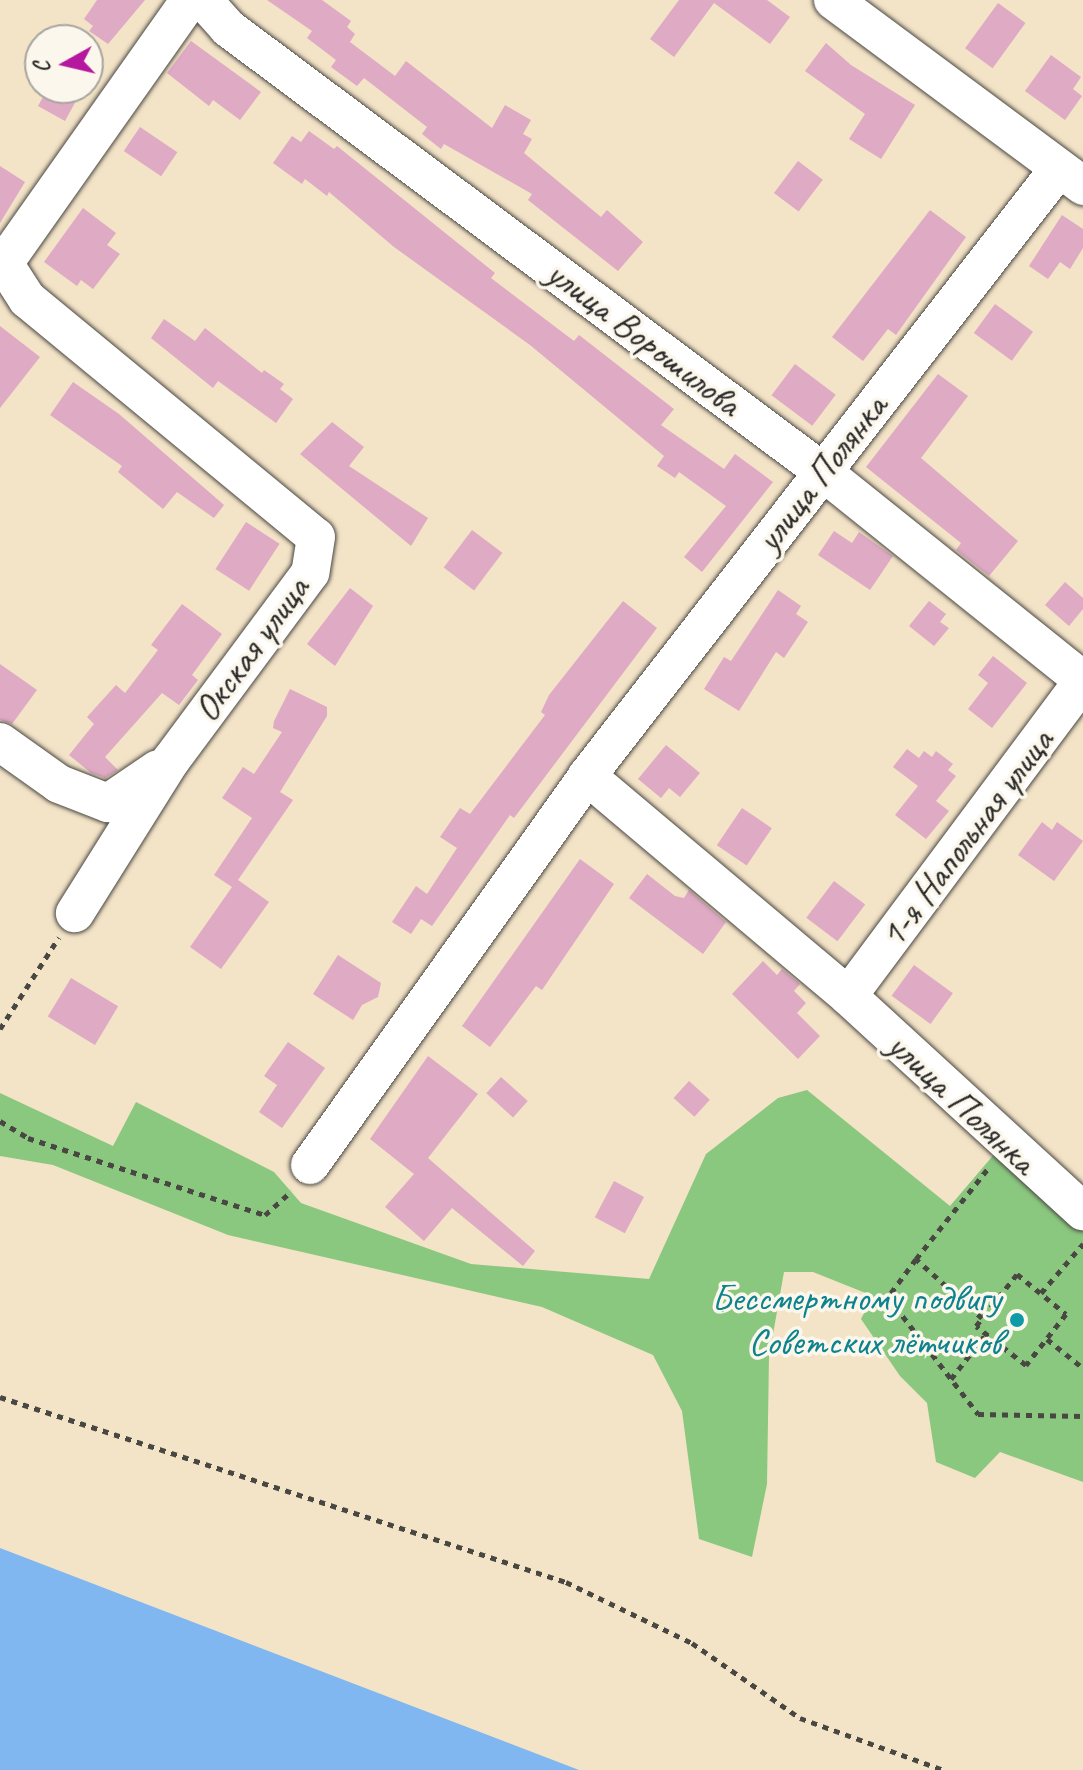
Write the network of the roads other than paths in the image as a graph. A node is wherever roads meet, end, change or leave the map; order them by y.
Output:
1 (190, 0) edge
2 (203, 0) edge
3 (833, 0) edge
4 (1070, 178) edge
5 (2, 262) edge
6 (823, 472) junction
7 (1083, 680) edge
8 (0, 742) edge
9 (171, 760) junction
10 (587, 776) junction
11 (75, 913) road end
12 (848, 996) junction
13 (310, 1165) road end
14 (1083, 1211) edge

1 - 5 street
2 - 6 street, улица Ворошилова
3 - 4 street
4 - 6 street, улица Полянка
5 - 9 street, Окская улица
6 - 7 street, улица Ворошилова
6 - 10 street, улица Полянка
7 - 12 street, 1-я Напольная улица
8 - 9 street
9 - 11 street, Окская улица
10 - 12 street, улица Полянка
10 - 13 street, улица Полянка
12 - 14 street, улица Полянка

